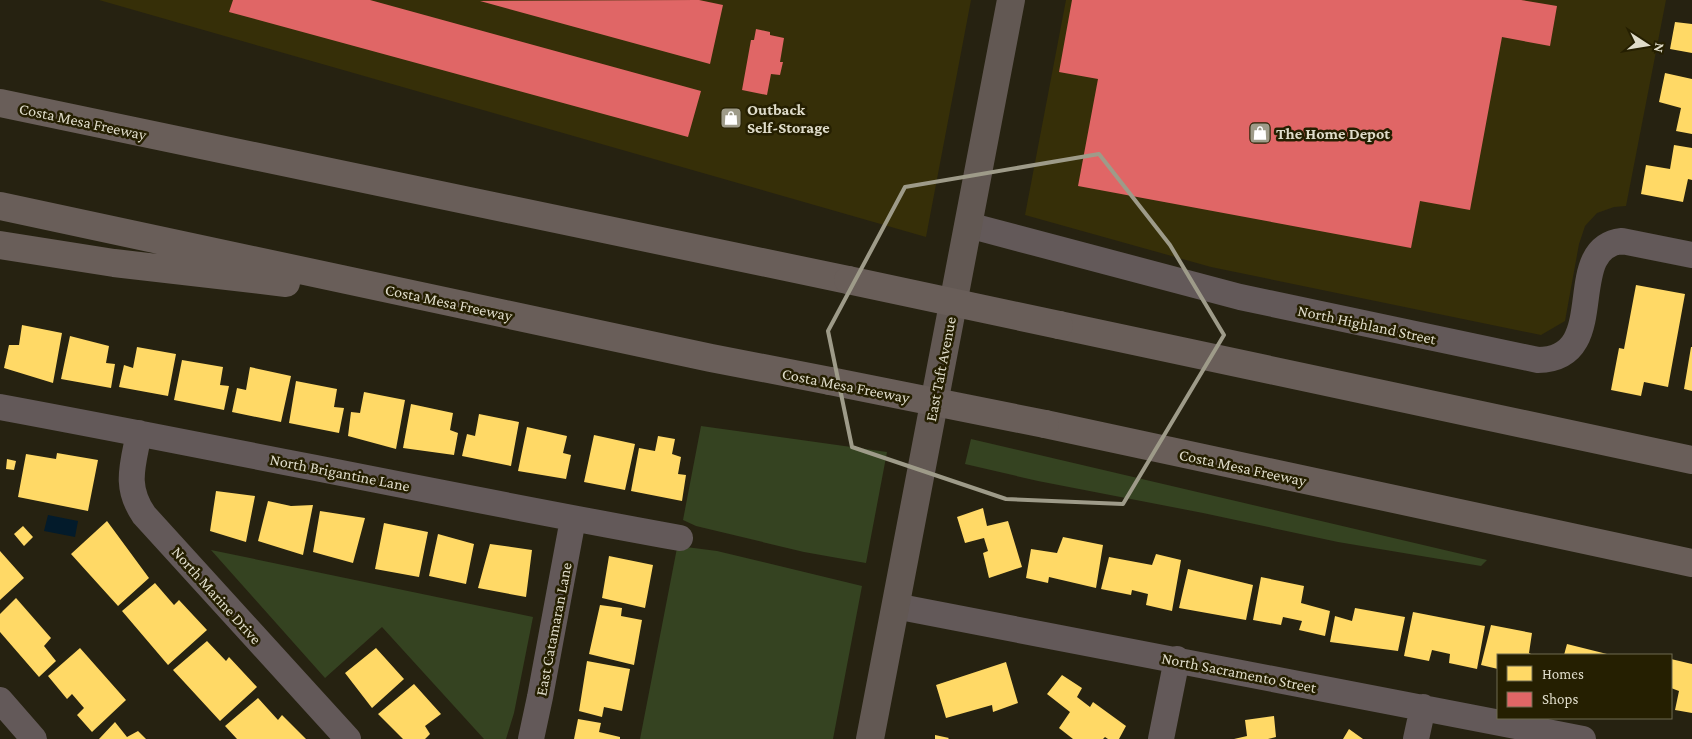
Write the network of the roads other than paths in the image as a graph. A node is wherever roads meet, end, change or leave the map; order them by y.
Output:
1 (1011, 0) edge
2 (0, 103) edge
3 (0, 206) edge
4 (968, 225) junction
5 (0, 245) edge
6 (1692, 255) edge
7 (455, 303) junction
8 (0, 407) edge
9 (140, 433) junction
10 (1692, 460) edge
11 (574, 519) junction
12 (680, 538) dead end
13 (1692, 563) edge
14 (895, 606) junction
15 (1176, 659) junction
16 (0, 700) edge
17 (1422, 707) junction
18 (34, 739) edge
19 (348, 739) edge
20 (531, 739) edge
21 (870, 739) edge
22 (1161, 739) edge
23 (1416, 739) edge
24 (1583, 739) edge

1 - 4 main road, East Taft Avenue
2 - 10 highway, Costa Mesa Freeway, bridge
3 - 7 highway, Costa Mesa Freeway
4 - 6 street, North Highland Street
4 - 14 main road, East Taft Avenue
5 - 7 highway
7 - 13 highway, Costa Mesa Freeway, bridge
8 - 9 street, North Brigantine Lane
9 - 11 street, North Brigantine Lane
9 - 19 street, North Marine Drive
11 - 12 street, North Brigantine Lane
11 - 20 street, East Catamaran Lane
14 - 15 street, North Sacramento Street
14 - 21 main road, East Taft Avenue
15 - 17 street, North Sacramento Street
15 - 22 street
16 - 18 street
17 - 23 street
17 - 24 street, North Sacramento Street

